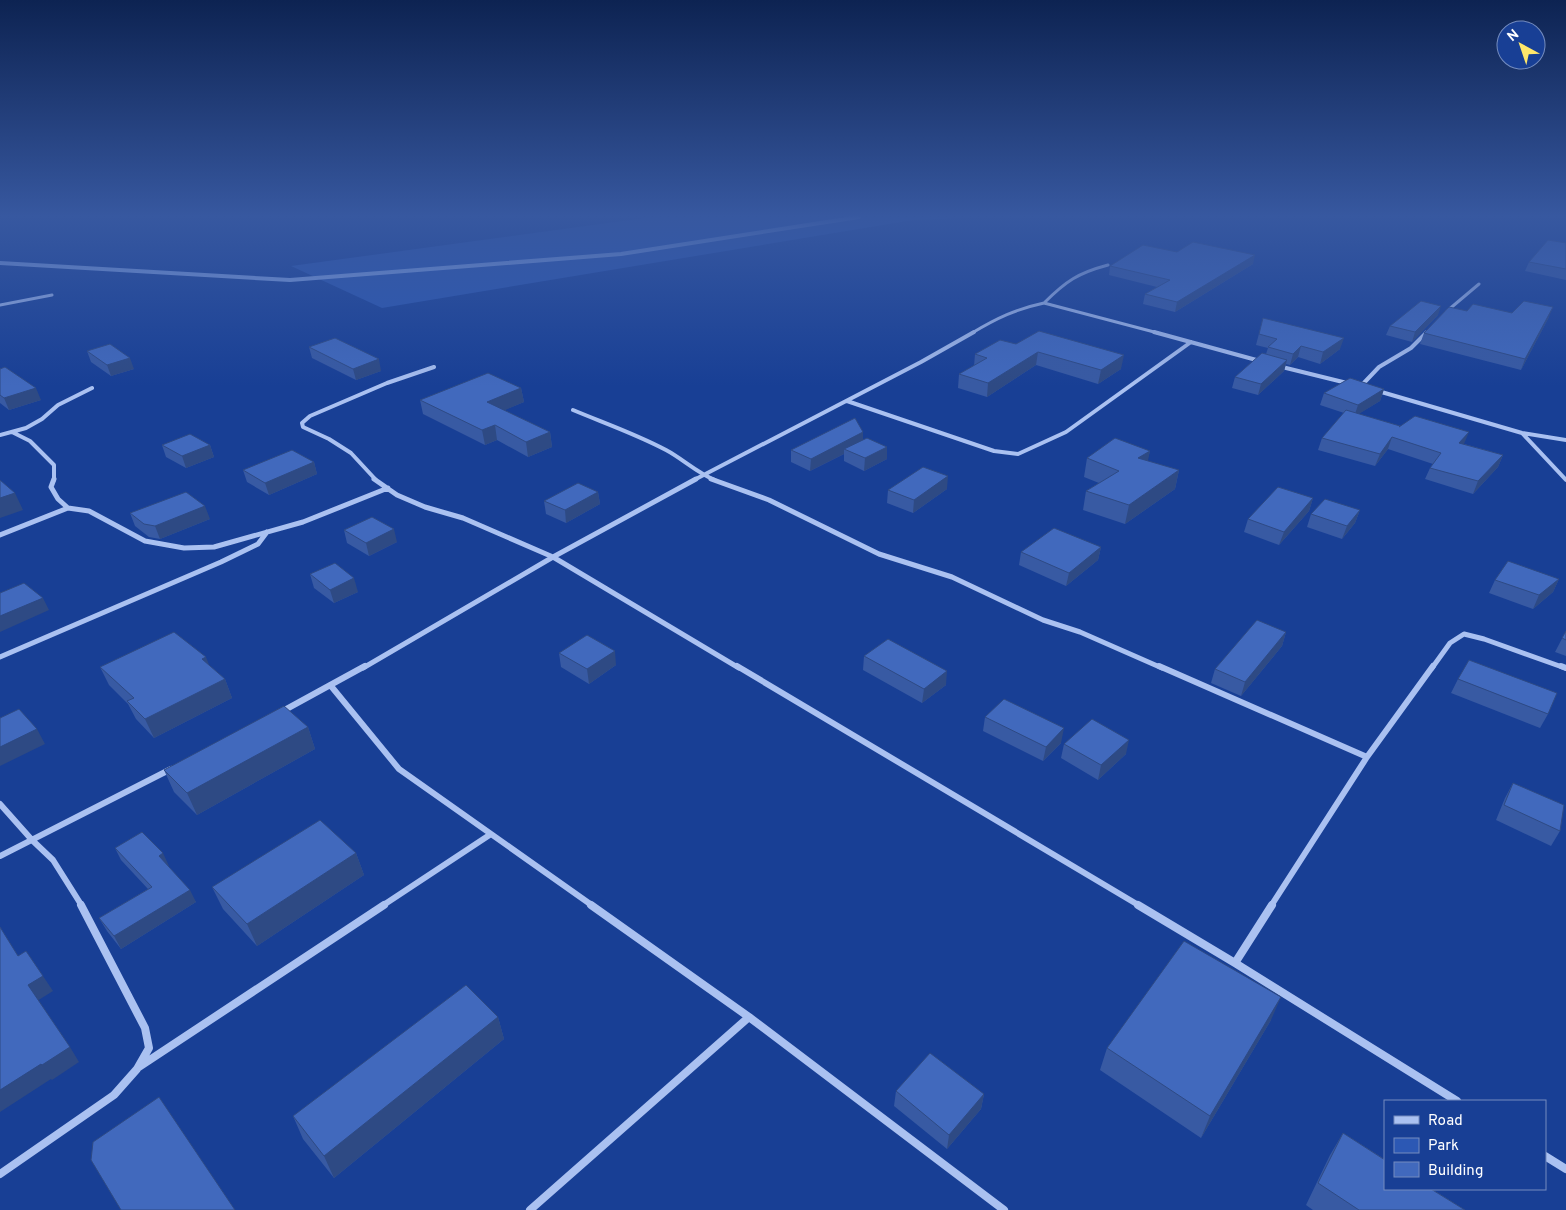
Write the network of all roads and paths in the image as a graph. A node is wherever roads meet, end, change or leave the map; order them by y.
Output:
1 (1083, 273) edge
2 (1478, 284) dead end
3 (52, 295) dead end
4 (1044, 303) junction
5 (0, 304) edge
6 (1445, 312) edge
7 (1429, 330) edge
8 (1191, 342) junction
9 (434, 367) dead end
10 (1360, 387) junction
11 (92, 388) dead end
12 (847, 400) junction
13 (573, 410) dead end
14 (12, 432) junction
15 (1522, 433) junction
16 (1566, 433) edge
17 (0, 435) edge
18 (1560, 438) junction
19 (1566, 440) edge
20 (701, 475) junction
21 (1566, 480) edge
22 (388, 488) junction
23 (68, 508) junction
24 (267, 532) junction
25 (0, 535) edge
26 (553, 557) junction
27 (0, 657) edge
28 (1566, 668) edge
29 (331, 686) junction
30 (278, 714) edge
31 (1366, 757) junction
32 (172, 768) edge
33 (0, 804) edge
34 (491, 834) junction
35 (32, 840) junction
36 (0, 856) edge
37 (1235, 963) junction
38 (749, 1017) junction
39 (137, 1069) junction
40 (1455, 1100) edge
41 (1546, 1157) edge
42 (1566, 1169) edge
43 (0, 1174) edge
44 (530, 1210) edge
45 (1004, 1210) edge

1 - 4 street
2 - 6 street
3 - 5 street
4 - 8 street
4 - 12 street
7 - 10 street
8 - 10 street
8 - 12 street
9 - 22 street
10 - 15 street
11 - 14 street
12 - 20 street
13 - 20 street
14 - 17 street
14 - 23 street
15 - 18 street
15 - 21 street
16 - 18 street
18 - 19 street
20 - 26 street
20 - 31 street
22 - 24 street
22 - 26 street
23 - 24 street
23 - 25 street
24 - 27 street
26 - 29 street
26 - 37 street
28 - 31 street
29 - 30 street
29 - 34 street
31 - 37 street
32 - 35 street
33 - 35 street
34 - 38 street
34 - 39 street
35 - 36 street
35 - 39 street
37 - 40 street
38 - 44 street
38 - 45 street
39 - 43 street
41 - 42 street

